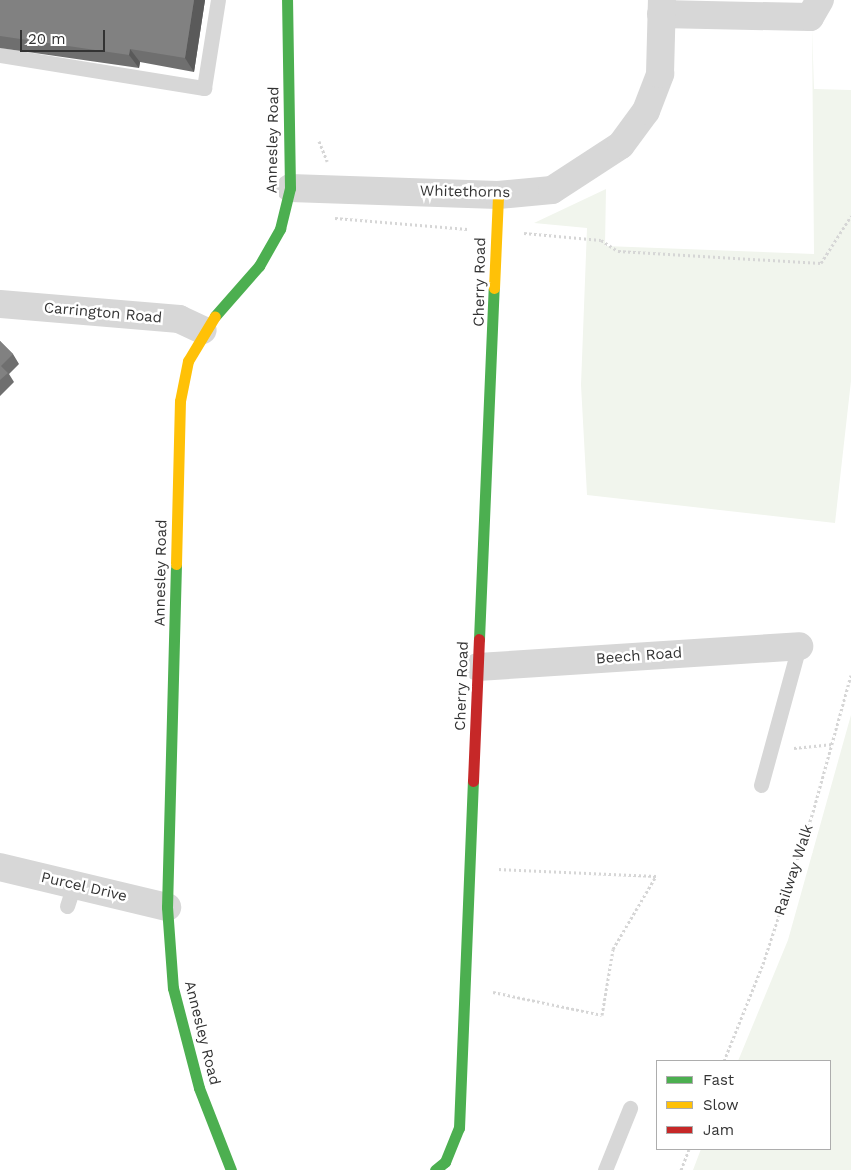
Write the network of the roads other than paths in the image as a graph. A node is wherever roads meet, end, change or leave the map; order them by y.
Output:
1 (218, 0) edge
2 (287, 0) edge
3 (820, 0) edge
4 (662, 7) edge
5 (0, 55) edge
6 (290, 188) junction
7 (498, 195) junction
8 (0, 304) edge
9 (203, 330) junction
10 (799, 646) joint
11 (478, 667) junction
12 (761, 785) dead end
13 (0, 868) edge
14 (167, 907) junction
15 (630, 1108) dead end
16 (445, 1167) edge
17 (231, 1170) edge
18 (605, 1170) edge

1 - 5 lane
2 - 6 street, Annesley Road
3 - 4 street
4 - 7 street, Whitethorns
6 - 7 street, Whitethorns
6 - 9 street, Annesley Road
7 - 11 street, Cherry Road
8 - 9 street, Carrington Road
9 - 14 street, Annesley Road
10 - 11 street, Beech Road
10 - 12 lane
11 - 16 street, Cherry Road
13 - 14 street, Purcel Drive
14 - 17 street, Annesley Road
15 - 18 lane

